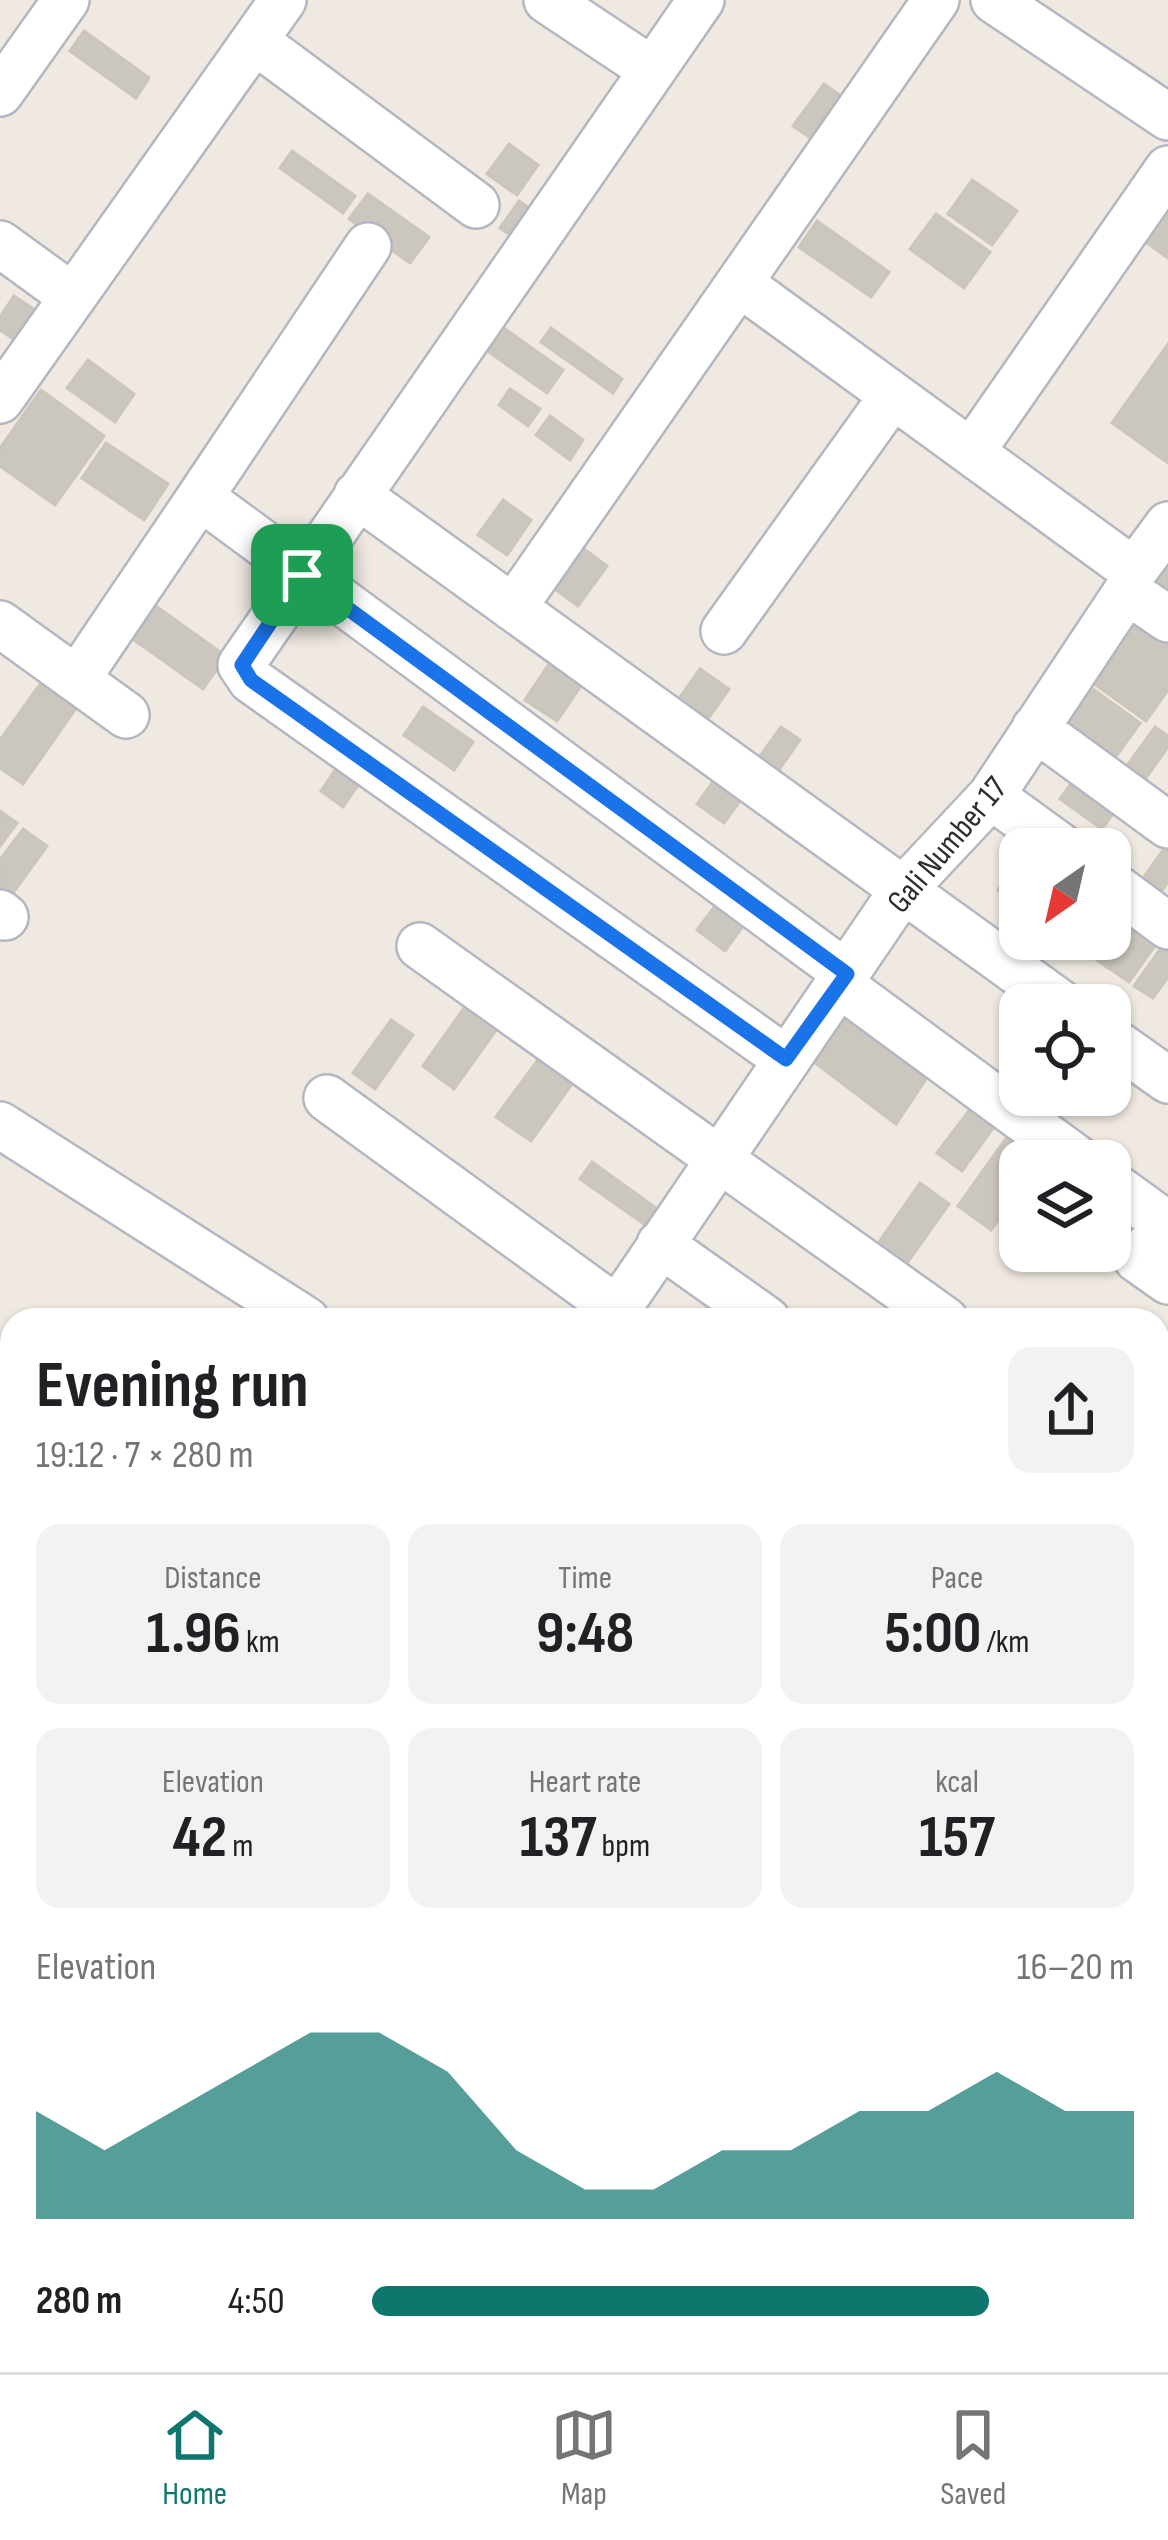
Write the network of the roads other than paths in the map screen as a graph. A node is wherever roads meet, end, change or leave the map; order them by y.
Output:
1 (66, 0) edge
2 (284, 0) edge
3 (547, 0) edge
4 (701, 0) edge
5 (936, 0) edge
6 (994, 0) edge
7 (255, 41) junction
8 (652, 70) junction
9 (0, 93) edge
10 (1168, 117) edge
11 (1168, 169) edge
12 (476, 205) dead end
13 (0, 244) edge
14 (368, 246) dead end
15 (739, 283) junction
16 (73, 297) junction
17 (4, 387) edge
18 (893, 394) junction
19 (972, 451) junction
20 (358, 495) junction
21 (200, 497) junction
22 (1168, 525) edge
23 (302, 575) junction
24 (1131, 581) junction
25 (513, 608) junction
26 (1168, 620) edge
27 (0, 624) edge
28 (724, 631) dead end
29 (77, 680) junction
30 (126, 715) dead end
31 (1035, 728) junction
32 (992, 796) junction
33 (1168, 825) edge
34 (1035, 828) edge
35 (902, 891) junction
36 (1131, 899) edge
37 (1168, 926) edge
38 (420, 946) dead end
39 (843, 979) junction
40 (1033, 984) edge
41 (1131, 1054) edge
42 (786, 1059) junction
43 (1168, 1080) edge
44 (327, 1098) dead end
45 (0, 1125) edge
46 (1054, 1140) edge
47 (717, 1159) junction
48 (1131, 1198) edge
49 (660, 1244) junction
50 (1168, 1281) edge
51 (287, 1308) edge
52 (605, 1308) edge
53 (619, 1308) edge
54 (750, 1308) edge
55 (928, 1308) edge

1 - 9 street
2 - 7 street
3 - 8 street
4 - 8 street
5 - 15 street
6 - 10 street
7 - 12 street
7 - 16 street
8 - 20 street
11 - 19 street
13 - 16 street
14 - 21 street
15 - 18 street
15 - 25 street
16 - 17 street
18 - 19 street
18 - 28 street
19 - 24 street
20 - 23 street
20 - 25 street
21 - 23 street
21 - 29 street
22 - 24 street, Gali Number 17
23 - 39 street
23 - 42 street
24 - 26 street
24 - 31 street, Gali Number 17
25 - 35 street
27 - 29 street
29 - 30 street
31 - 32 street, Gali Number 17
31 - 33 street
32 - 34 street
32 - 35 street, Gali Number 17
35 - 39 street, Gali Number 17
35 - 40 street
36 - 37 street
38 - 47 street
39 - 42 street, Gali Number 17
39 - 46 street
41 - 43 street
42 - 47 street, Gali Number 17
44 - 52 street
45 - 51 street
47 - 49 street, Gali Number 17
47 - 55 street
48 - 50 street
49 - 53 street, Gali Number 17
49 - 54 street

